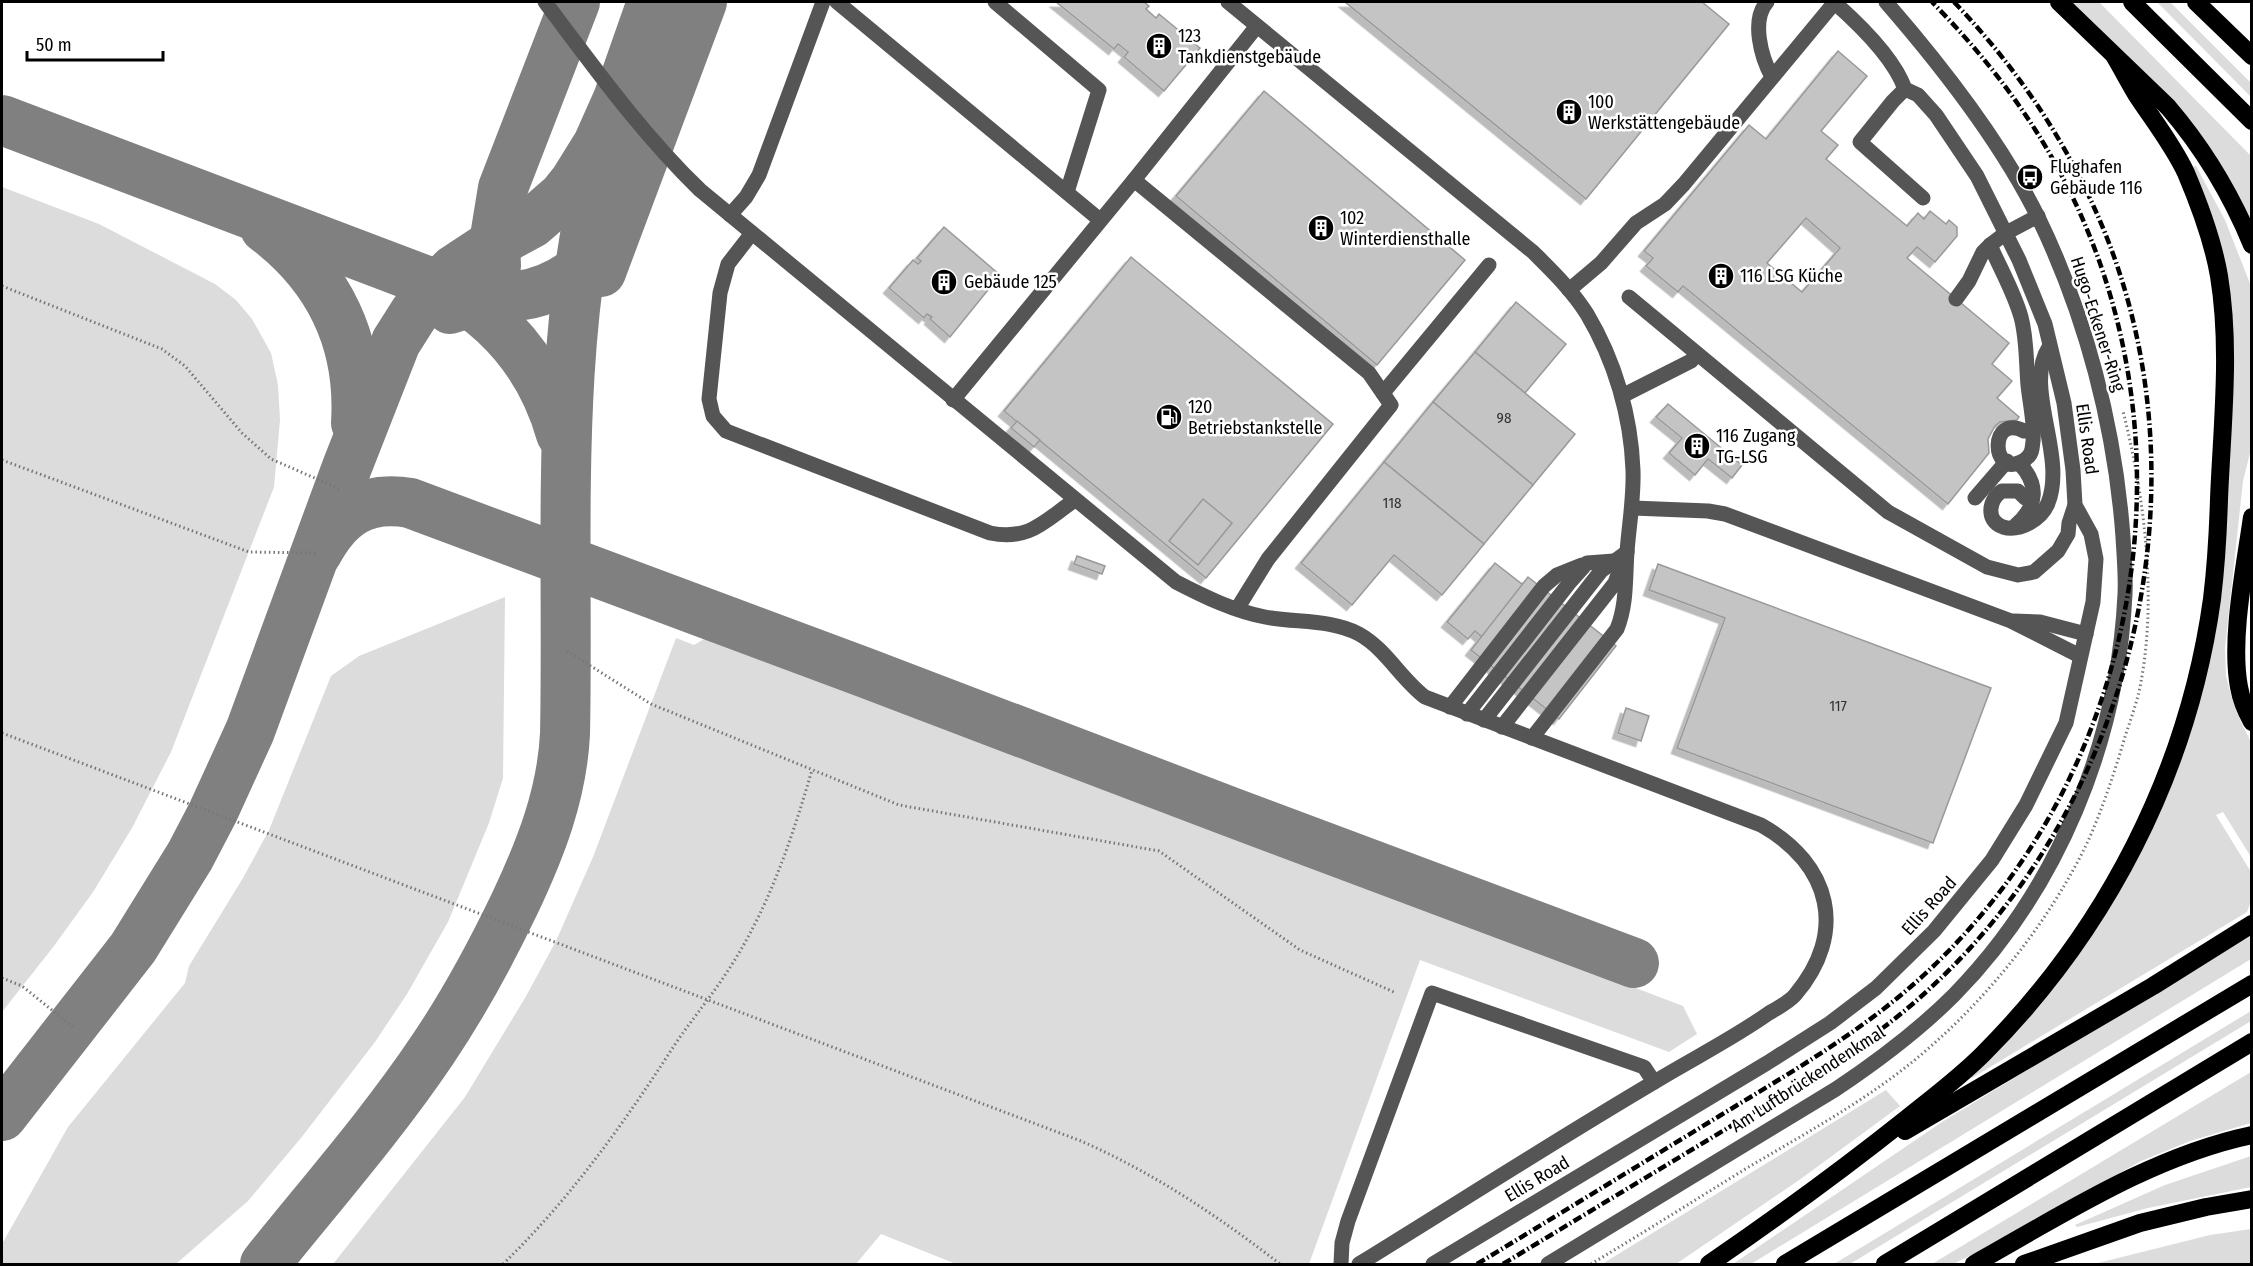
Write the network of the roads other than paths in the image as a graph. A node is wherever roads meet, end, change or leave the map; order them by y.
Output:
1 (545, 2) edge
2 (823, 2) edge
3 (837, 2) edge
4 (995, 2) edge
5 (1228, 2) edge
6 (1834, 2) edge
7 (2059, 2) edge
8 (2132, 2) edge
9 (2196, 2) edge
10 (1887, 3) edge
11 (1760, 4) edge
12 (1257, 26) junction
13 (2252, 56) edge
14 (2115, 57) junction
15 (1772, 77) junction
16 (1905, 89) junction
17 (2252, 121) edge
18 (1134, 180) junction
19 (1066, 192) junction
20 (1923, 198) dead end
21 (730, 215) junction
22 (2038, 216) junction
23 (1100, 220) junction
24 (2006, 232) junction
25 (752, 233) junction
26 (1990, 245) junction
27 (2252, 245) edge
28 (1489, 265) dead end
29 (1569, 290) junction
30 (1629, 297) dead end
31 (1956, 299) dead end
32 (2049, 347) junction
33 (1697, 354) junction
34 (1383, 393) junction
35 (1622, 396) junction
36 (953, 400) junction
37 (2024, 430) dead end
38 (2013, 462) junction
39 (1975, 498) dead end
40 (2025, 498) dead end
41 (1074, 500) junction
42 (2075, 505) junction
43 (1633, 508) junction
44 (2252, 518) edge
45 (2014, 527) junction
46 (1627, 552) junction
47 (1614, 561) junction
48 (1587, 563) junction
49 (1238, 609) junction
50 (2011, 621) junction
51 (2086, 634) junction
52 (2080, 656) junction
53 (1450, 707) junction
54 (2110, 708) joint
55 (1467, 714) junction
56 (1484, 720) junction
57 (2252, 722) edge
58 (1502, 727) junction
59 (1532, 738) junction
60 (2252, 924) edge
61 (2252, 984) edge
62 (2252, 1042) edge
63 (1654, 1082) junction
64 (2252, 1135) edge
65 (1855, 1160) junction
66 (2252, 1199) edge
67 (1341, 1264) edge
68 (1359, 1264) edge
69 (1433, 1264) edge
70 (1548, 1264) edge
71 (1709, 1264) edge
72 (1785, 1264) edge
73 (1885, 1264) edge
74 (1974, 1264) edge
75 (2024, 1264) edge

1 - 21 street
2 - 21 street
3 - 19 street
4 - 19 street
5 - 12 street
6 - 15 street
6 - 16 street
7 - 14 highway
8 - 17 highway
9 - 13 highway
10 - 22 street, Hugo-Eckener-Ring
11 - 15 street
12 - 18 street
12 - 29 street
14 - 27 highway
14 - 65 highway
15 - 29 street
16 - 20 street
16 - 24 street, Ellis Road
18 - 23 street
18 - 34 street
19 - 23 street
21 - 25 street
22 - 24 street
22 - 54 street, Hugo-Eckener-Ring
23 - 36 street
24 - 26 street
24 - 32 street, Ellis Road
25 - 36 street
25 - 41 street
26 - 31 street
26 - 38 street
28 - 34 street
29 - 35 street
30 - 33 street
32 - 42 street, Ellis Road
32 - 45 street
33 - 35 street
33 - 42 street
34 - 49 street
35 - 43 street
36 - 41 street
37 - 38 street
38 - 39 street
38 - 45 street
40 - 45 street
41 - 49 street
42 - 51 street, Ellis Road
43 - 46 street
43 - 50 street
44 - 57 highway
46 - 47 street
46 - 58 street
46 - 59 street
47 - 48 street
47 - 56 street
48 - 53 street
48 - 55 street
49 - 53 street
50 - 51 street
50 - 52 street
51 - 52 street, Ellis Road
52 - 69 street, Ellis Road
53 - 55 street
54 - 70 street, Am Luftbrückendenkmal
55 - 56 street
56 - 58 street
58 - 59 street
59 - 63 street
60 - 65 highway
61 - 72 highway
62 - 73 highway
63 - 67 street
63 - 68 street
64 - 74 highway
65 - 71 highway
66 - 75 highway

